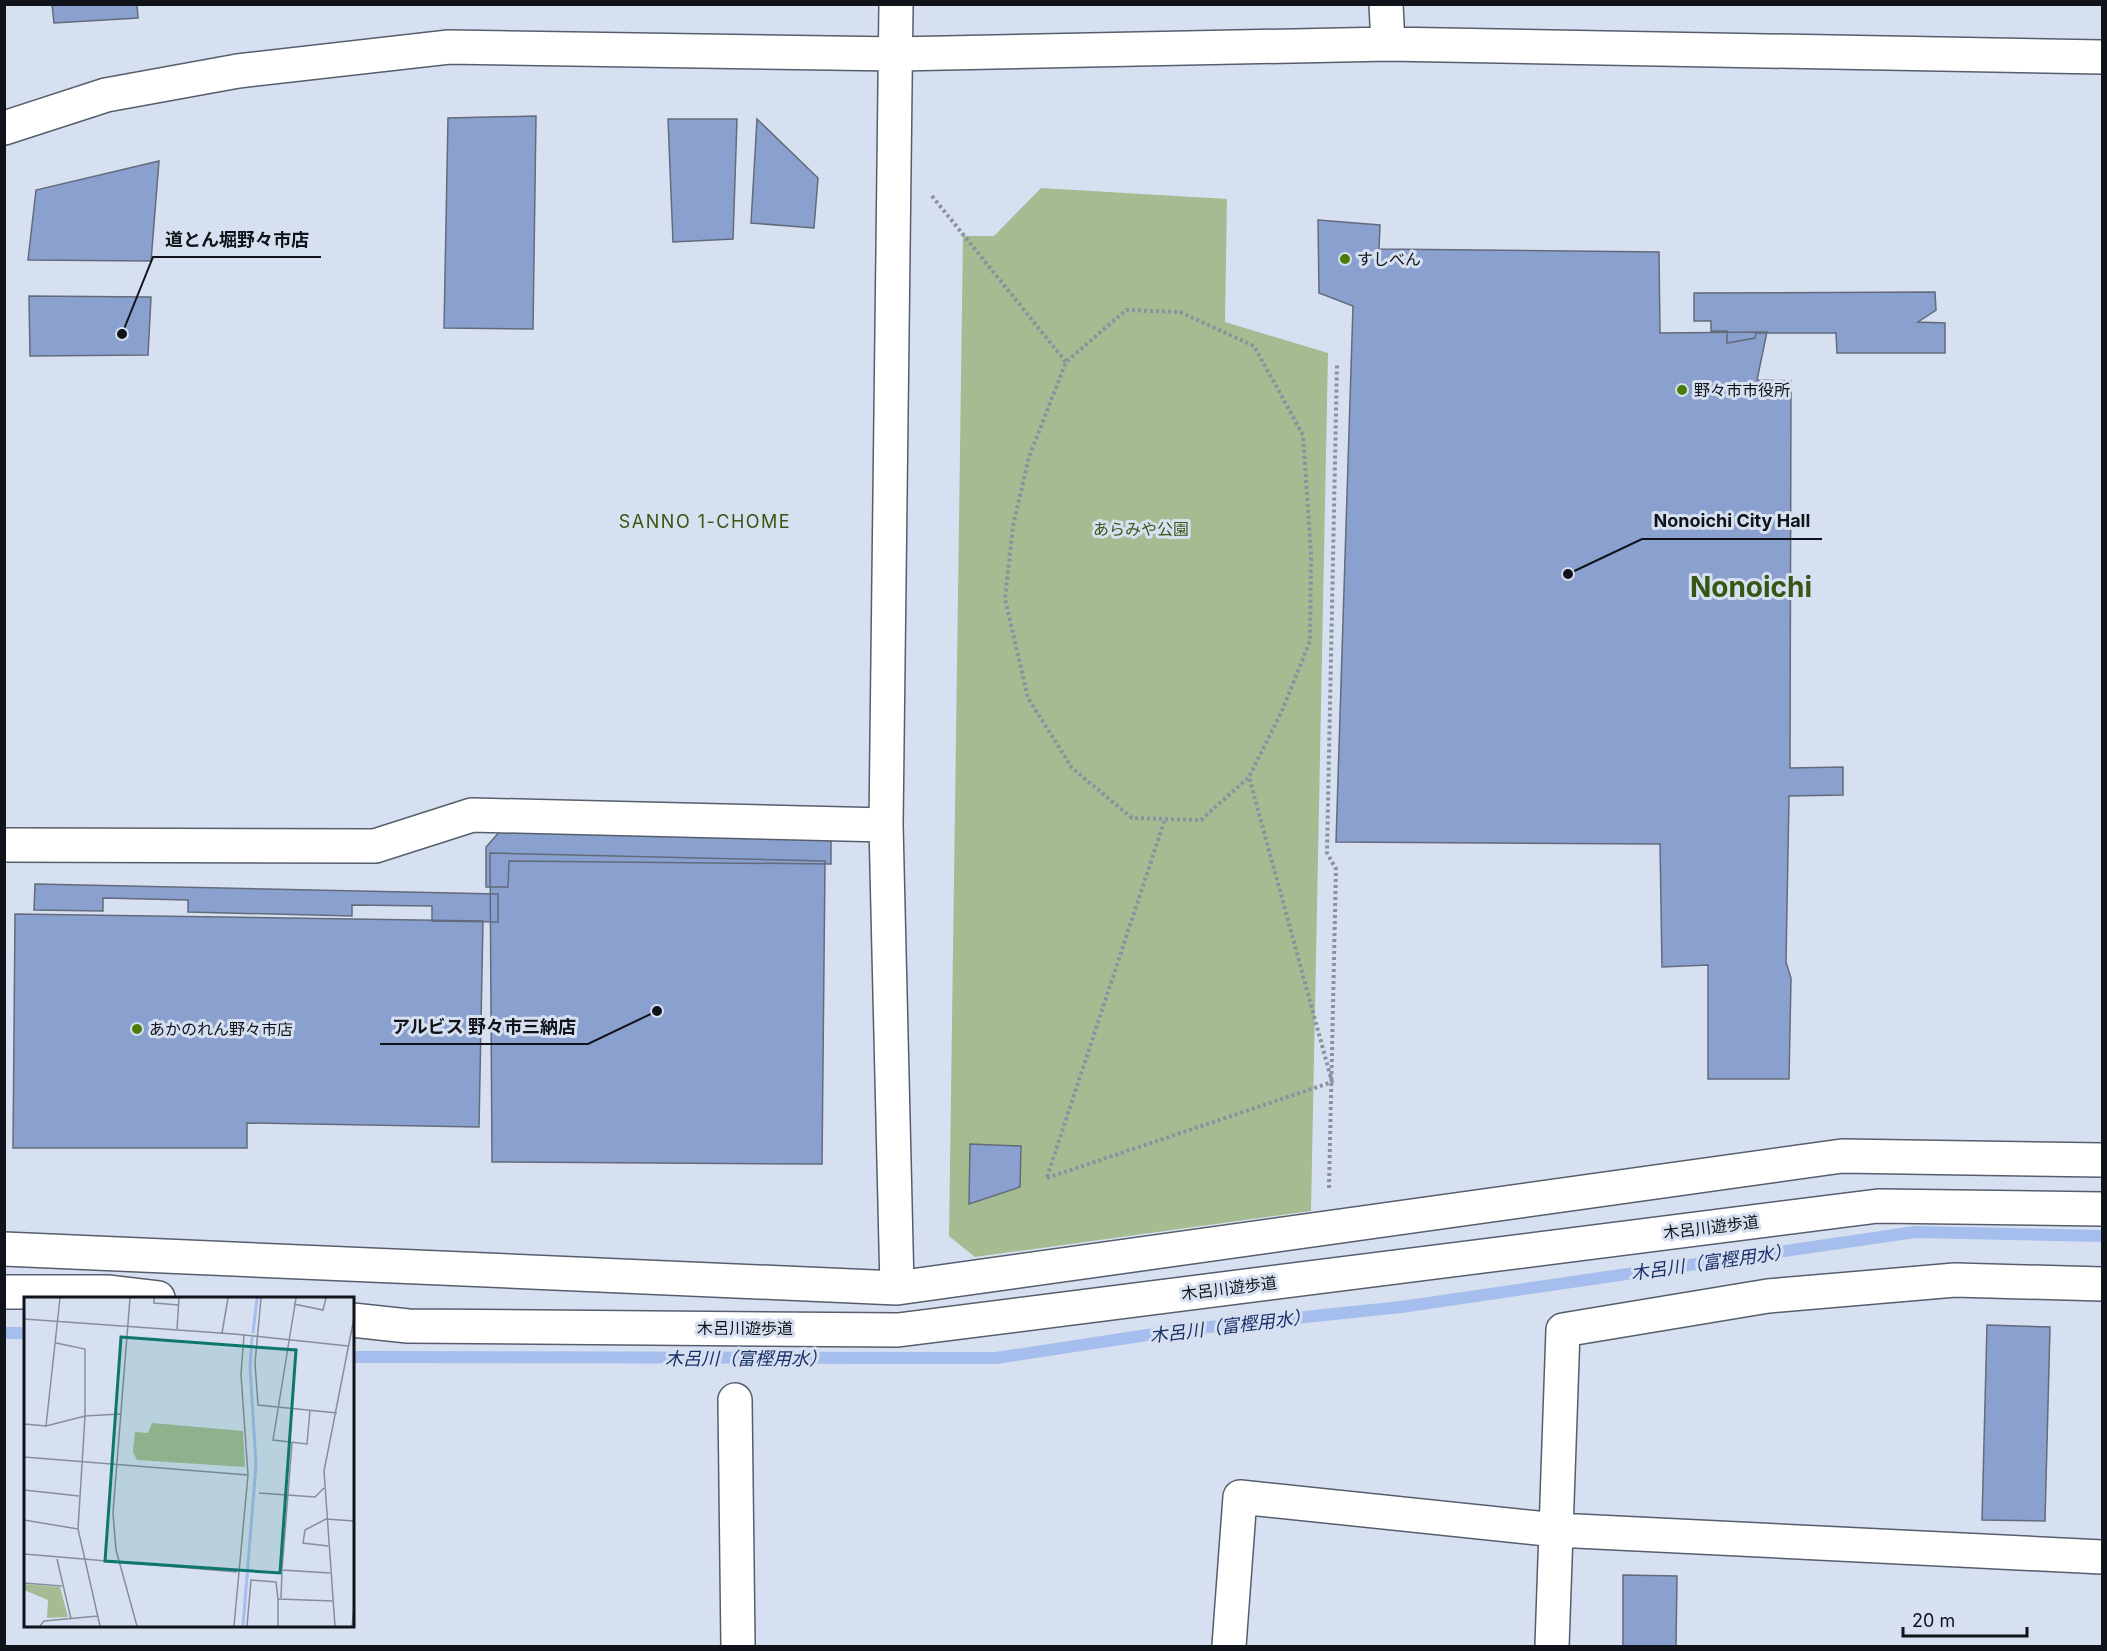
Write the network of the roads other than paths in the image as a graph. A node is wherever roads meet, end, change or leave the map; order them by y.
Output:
1 (896, 4) edge
2 (1386, 4) edge
3 (1388, 44) junction
4 (897, 54) junction
5 (2103, 57) edge
6 (4, 128) edge
7 (886, 825) junction
8 (4, 845) edge
9 (2103, 1160) edge
10 (2103, 1209) edge
11 (4, 1249) edge
12 (2103, 1284) edge
13 (897, 1288) junction
14 (4, 1292) edge
15 (143, 1297) edge
16 (354, 1320) edge
17 (735, 1400) dead end
18 (1556, 1530) junction
19 (2103, 1557) edge
20 (738, 1647) edge
21 (1229, 1647) edge
22 (1552, 1647) edge

1 - 4 street
2 - 3 street
3 - 4 street
3 - 5 street
4 - 6 street
4 - 7 street
7 - 8 street
7 - 13 street
9 - 13 street
10 - 16 street, 木呂川遊歩道
11 - 13 street
12 - 18 street
14 - 15 street
17 - 20 street
18 - 19 street
18 - 21 street
18 - 22 street

